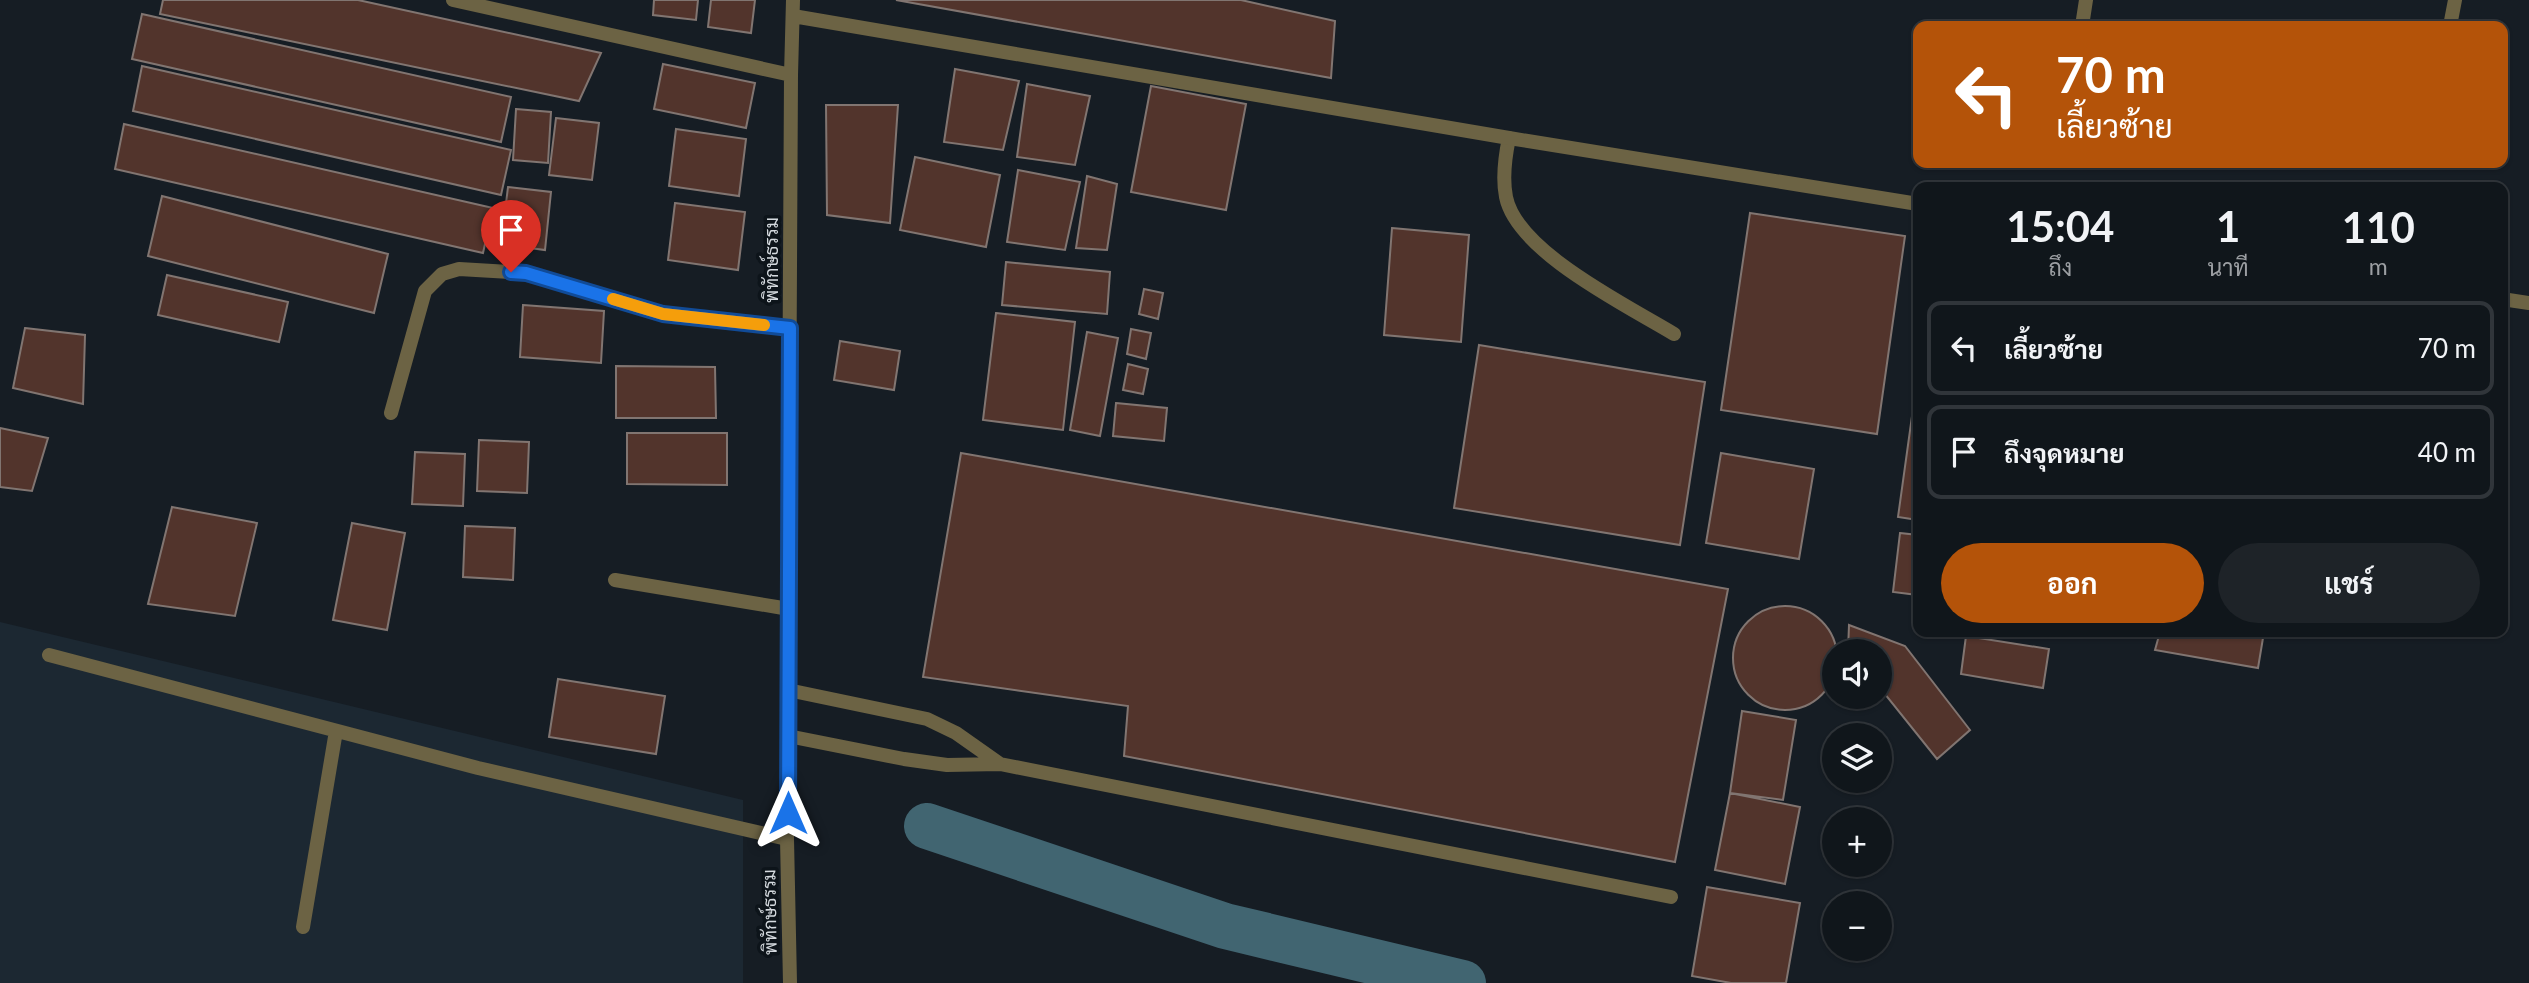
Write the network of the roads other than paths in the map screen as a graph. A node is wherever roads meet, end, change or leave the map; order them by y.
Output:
1 (453, 0) edge
2 (793, 0) edge
3 (2087, 0) edge
4 (2455, 0) edge
5 (793, 16) junction
6 (2083, 21) edge
7 (2451, 21) edge
8 (791, 75) junction
9 (1509, 138) junction
10 (1913, 203) edge
11 (2508, 300) edge
12 (2529, 303) edge
13 (790, 328) junction
14 (1675, 334) dead end
15 (391, 413) dead end
16 (615, 580) dead end
17 (789, 609) junction
18 (49, 654) dead end
19 (788, 690) junction
20 (336, 731) junction
21 (788, 736) junction
22 (1000, 764) junction
23 (788, 839) junction
24 (1671, 897) dead end
25 (303, 927) dead end
26 (790, 983) edge

1 - 8 street
2 - 5 street, พิทักษ์ธรรม
3 - 6 street
4 - 7 street
5 - 8 street, พิทักษ์ธรรม
5 - 9 street
8 - 13 street, พิทักษ์ธรรม
9 - 10 street
9 - 14 street
11 - 12 street
13 - 15 street
13 - 17 street, พิทักษ์ธรรม
16 - 17 street
17 - 19 street, พิทักษ์ธรรม
18 - 20 street
19 - 21 street, พิทักษ์ธรรม
19 - 22 street
20 - 23 street
20 - 25 street
21 - 22 street
21 - 23 street, พิทักษ์ธรรม
22 - 24 street
23 - 26 street, พิทักษ์ธรรม

